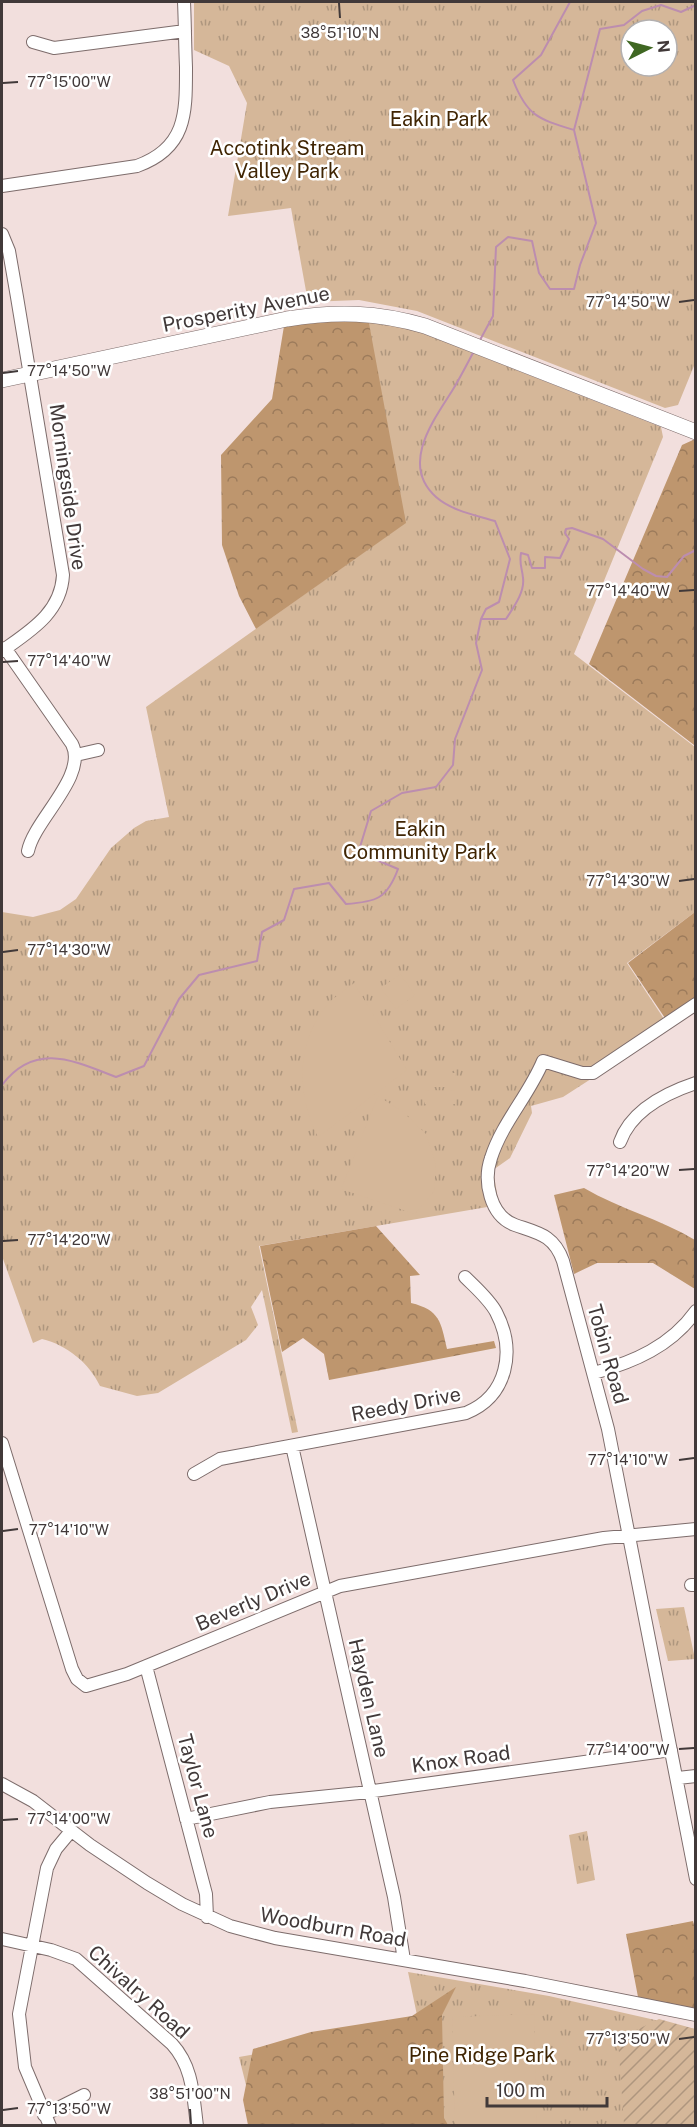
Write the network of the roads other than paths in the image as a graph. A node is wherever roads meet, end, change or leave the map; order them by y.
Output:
1 (184, 2) edge
2 (185, 31) junction
3 (33, 42) dead end
4 (2, 186) edge
5 (2, 234) edge
6 (31, 375) junction
7 (2, 380) edge
8 (696, 432) edge
9 (3, 650) edge
10 (98, 750) dead end
11 (76, 755) junction
12 (28, 851) dead end
13 (696, 1004) edge
14 (696, 1083) edge
15 (620, 1142) dead end
16 (465, 1277) dead end
17 (696, 1311) edge
18 (594, 1373) junction
19 (2, 1443) edge
20 (292, 1446) junction
21 (194, 1474) dead end
22 (696, 1529) edge
23 (629, 1535) junction
24 (325, 1591) junction
25 (146, 1666) junction
26 (671, 1750) junction
27 (696, 1776) edge
28 (678, 1778) junction
29 (2, 1784) edge
30 (370, 1791) junction
31 (186, 1819) junction
32 (71, 1831) junction
33 (696, 1880) edge
34 (207, 1917) junction
35 (2, 1939) edge
36 (31, 1945) junction
37 (404, 1960) junction
38 (696, 2015) edge
39 (84, 2095) dead end
40 (47, 2120) edge
41 (197, 2126) edge

1 - 2 street
2 - 3 street
2 - 4 street
5 - 6 street, Morningside Drive
6 - 7 main road, Prosperity Avenue
6 - 8 main road, Prosperity Avenue
6 - 9 street, Morningside Drive
9 - 11 street
10 - 11 street
11 - 12 street
13 - 18 street, Tobin Road
14 - 15 street
16 - 20 street, Reedy Drive
17 - 18 street
18 - 23 street, Tobin Road
19 - 25 street, Beverly Drive
20 - 21 street, Reedy Drive
20 - 24 street, Hayden Lane
22 - 23 street, Beverly Drive
23 - 24 street, Beverly Drive
23 - 26 street, Tobin Road
24 - 25 street, Beverly Drive
24 - 30 street, Hayden Lane
25 - 31 street, Taylor Lane
26 - 28 street, Tobin Road
26 - 30 street, Knox Road
27 - 28 street
28 - 33 street, Tobin Road
29 - 32 street, Woodburn Road
30 - 31 street, Knox Road
30 - 37 street, Hayden Lane
31 - 34 street, Taylor Lane
32 - 34 street, Woodburn Road
32 - 36 street
34 - 37 street, Woodburn Road
35 - 36 street, Chivalry Road
36 - 40 street
36 - 41 street, Chivalry Road
37 - 38 street, Woodburn Road
39 - 40 street

